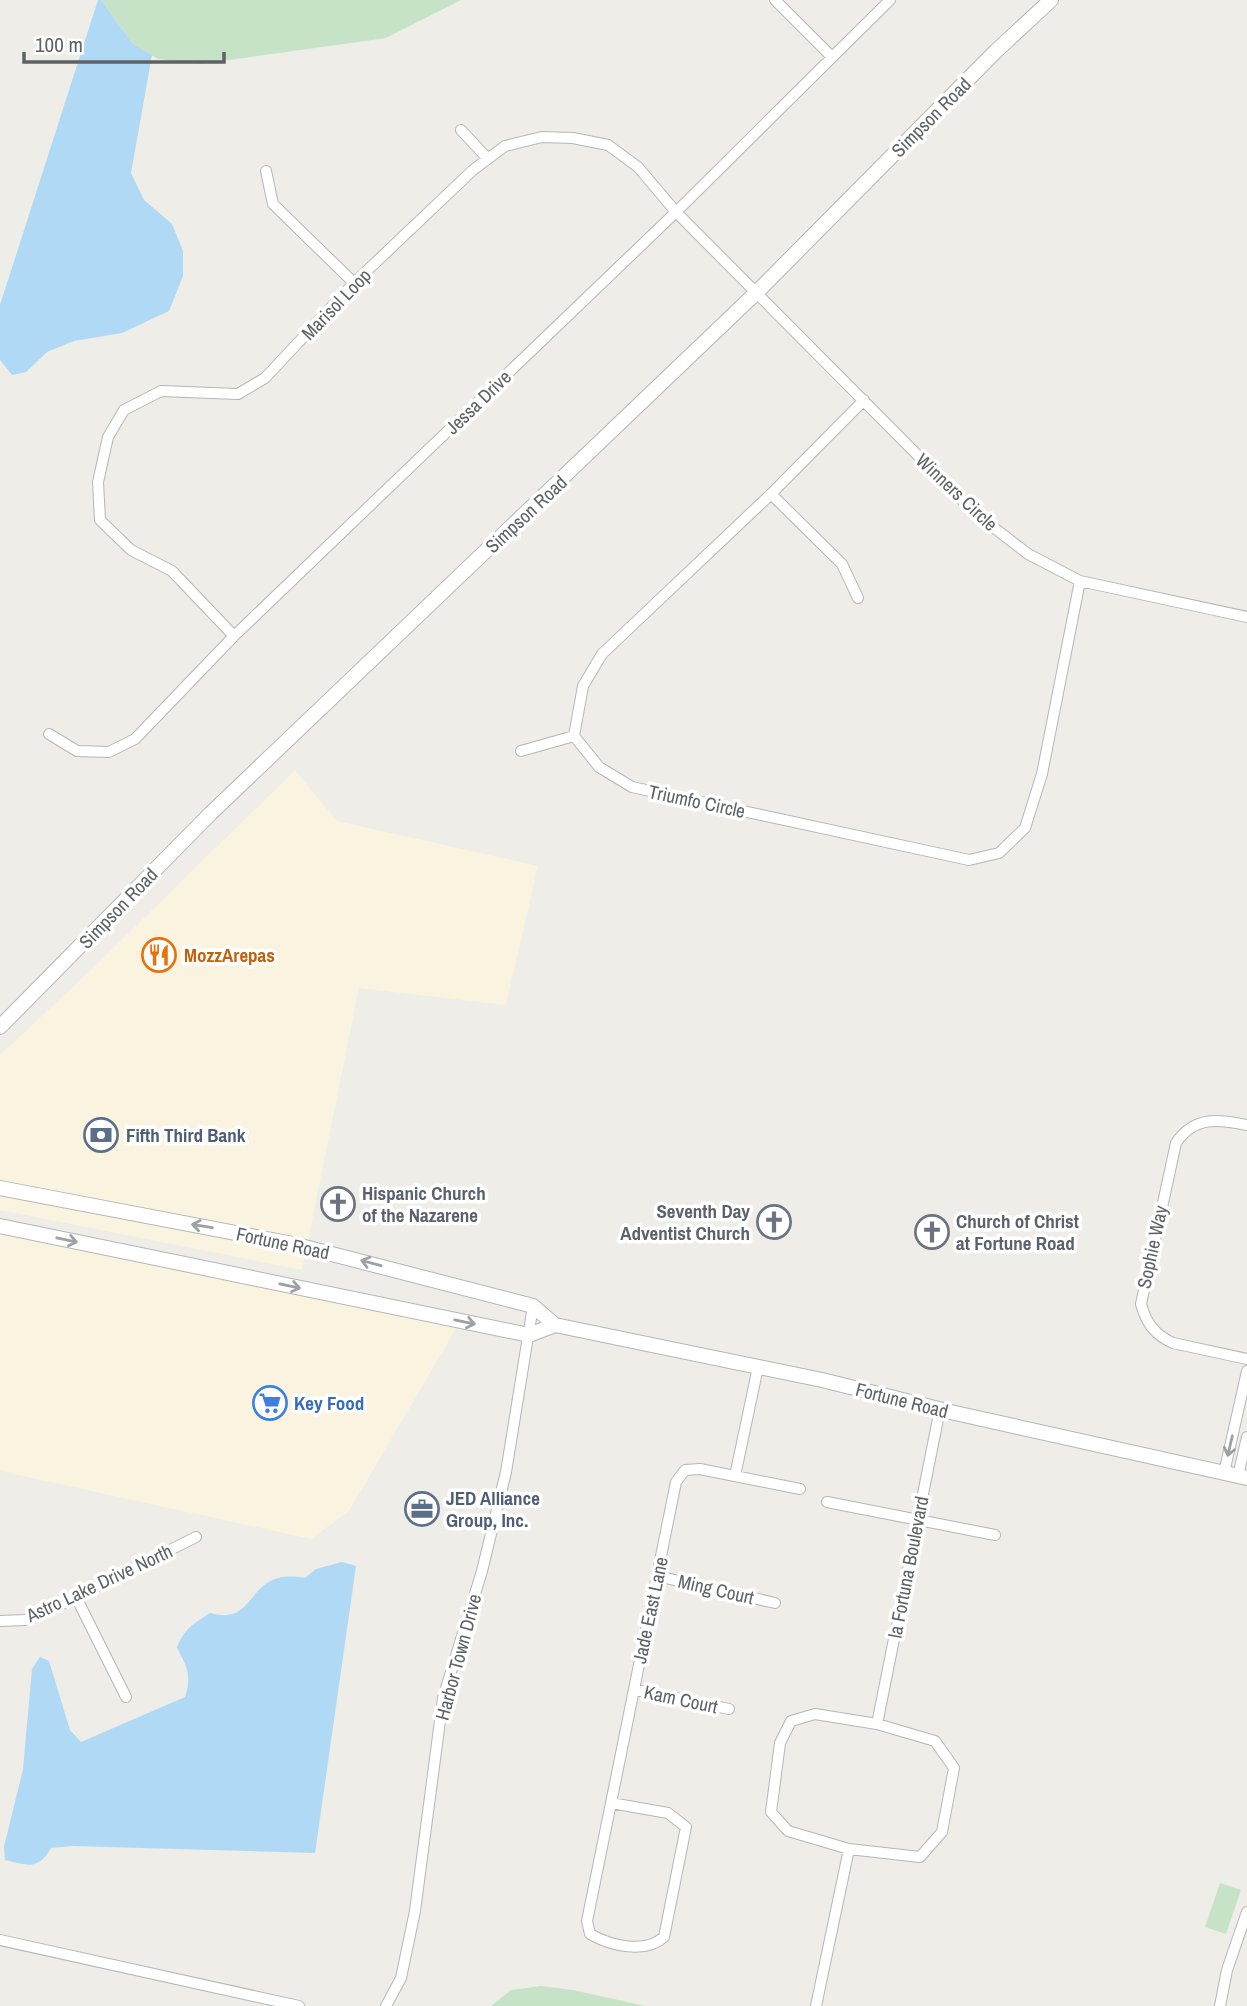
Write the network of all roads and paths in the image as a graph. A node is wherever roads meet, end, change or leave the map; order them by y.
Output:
1 (775, 0) edge
2 (890, 0) edge
3 (1051, 0) edge
4 (832, 57) junction
5 (461, 130) dead end
6 (488, 159) junction
7 (266, 171) dead end
8 (676, 212) junction
9 (355, 283) junction
10 (757, 292) junction
11 (864, 400) junction
12 (771, 494) junction
13 (1080, 581) junction
14 (858, 598) dead end
15 (1247, 617) edge
16 (234, 636) junction
17 (49, 734) dead end
18 (574, 736) junction
19 (521, 751) dead end
20 (0, 1027) edge
21 (1247, 1125) edge
22 (0, 1188) edge
23 (0, 1226) edge
24 (533, 1306) junction
25 (555, 1325) junction
26 (529, 1335) junction
27 (1247, 1359) edge
28 (758, 1367) junction
29 (1247, 1371) edge
30 (940, 1409) junction
31 (1247, 1437) edge
32 (1236, 1475) edge
33 (735, 1476) junction
34 (800, 1489) dead end
35 (827, 1502) dead end
36 (918, 1520) junction
37 (995, 1535) dead end
38 (196, 1537) dead end
39 (657, 1576) junction
40 (76, 1597) junction
41 (775, 1603) dead end
42 (0, 1621) edge
43 (634, 1689) junction
44 (126, 1698) dead end
45 (729, 1709) dead end
46 (877, 1724) junction
47 (611, 1803) junction
48 (849, 1849) junction
49 (1247, 1912) edge
50 (0, 1940) edge
51 (299, 2006) edge
52 (386, 2006) edge
53 (816, 2006) edge
54 (1220, 2006) edge

1 - 4 street
2 - 4 street, Jessa Drive
3 - 10 street, Simpson Road
4 - 8 street, Jessa Drive
5 - 6 street
6 - 8 street, Marisol Loop
6 - 9 street, Marisol Loop
7 - 9 street
8 - 10 street, Marisol Loop
8 - 16 street, Jessa Drive
9 - 16 street, Marisol Loop
10 - 11 street, Winners Circle
10 - 20 street, Simpson Road
11 - 12 street
11 - 13 street, Winners Circle
12 - 14 street
12 - 18 street
13 - 15 street, Winners Circle
13 - 18 street, Triumfo Circle
16 - 17 street, Jessa Drive
18 - 19 street
21 - 27 street, Sophie Way
24 -> 22 street, Fortune Road
23 -> 26 street, Fortune Road
24 - 25 street, Fortune Road
24 - 26 street, Harbor Town Drive
25 - 26 street
25 - 28 street, Fortune Road
26 - 52 street, Harbor Town Drive
28 - 30 street, Fortune Road
28 - 33 street
29 -> 32 street
30 - 32 street, Fortune Road
30 - 36 street, la Fortuna Boulevard
31 - 32 street
33 - 34 street, Jade East Lane
33 - 39 street, Jade East Lane
35 - 36 street
36 - 37 street
36 - 46 street, la Fortuna Boulevard
38 - 40 street, Astro Lake Drive North
39 - 41 street, Ming Court
39 - 43 street, Jade East Lane
40 - 42 street, Astro Lake Drive North
40 - 44 street
43 - 45 street, Kam Court
43 - 47 street, Jade East Lane
46 - 48 street
46 - 48 street
47 - 47 street, Jade East Lane
48 - 53 street
49 - 54 street
50 - 51 street

